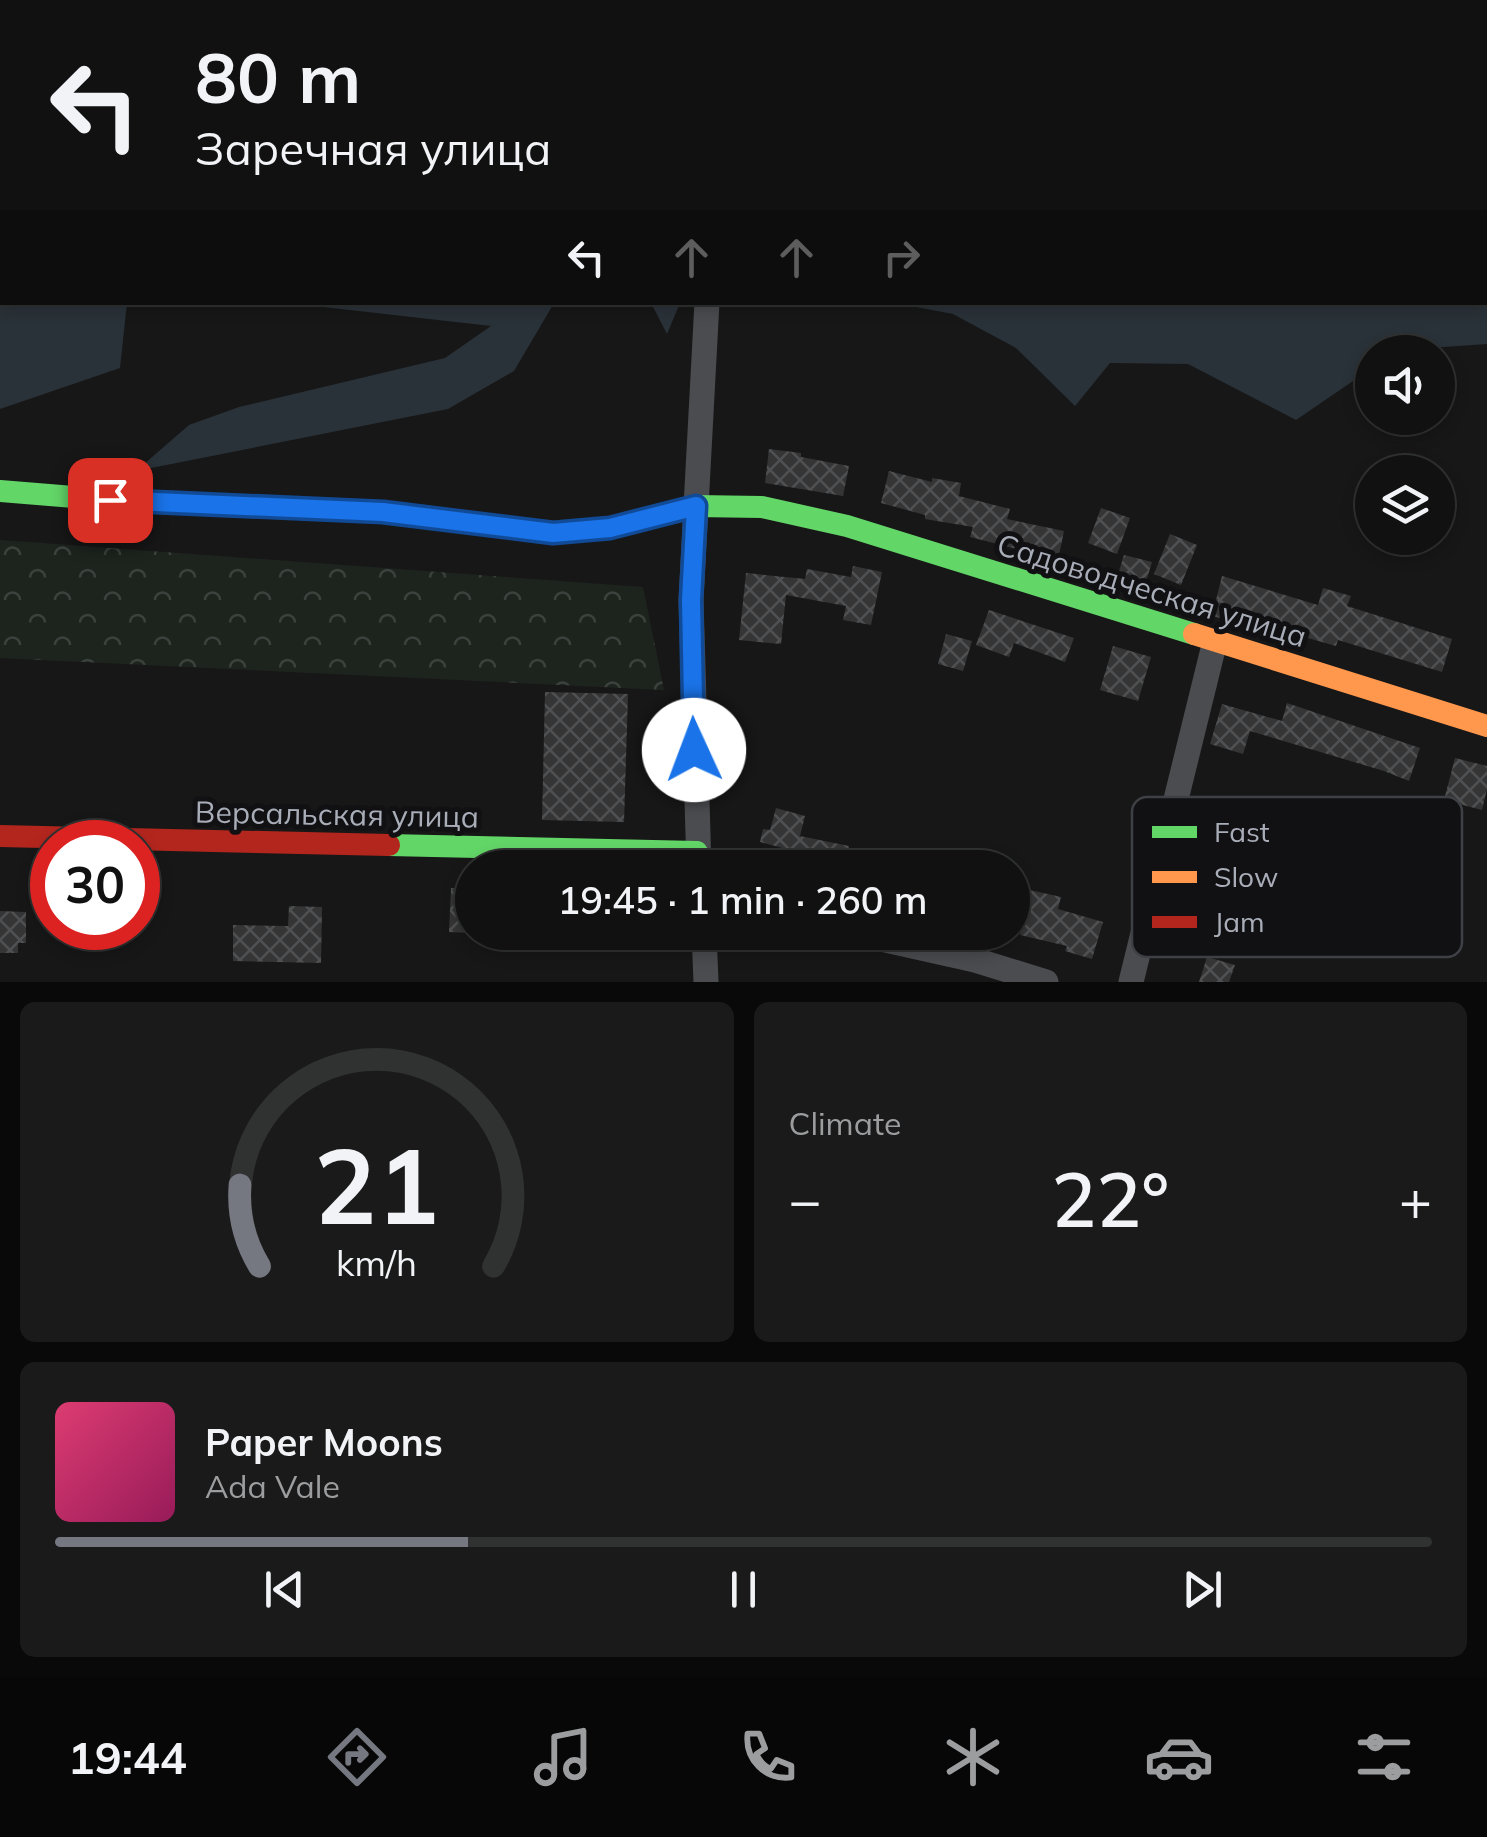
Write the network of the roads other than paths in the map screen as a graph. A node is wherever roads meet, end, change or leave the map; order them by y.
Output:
1 (706, 314) edge
2 (0, 491) edge
3 (696, 506) junction
4 (1215, 641) junction
5 (1487, 726) edge
6 (1177, 797) edge
7 (0, 836) edge
8 (460, 850) edge
9 (690, 850) edge
10 (705, 950) edge
11 (930, 950) edge
12 (1137, 957) edge
13 (1010, 976) edge
14 (706, 982) edge
15 (1046, 982) edge
16 (1131, 982) edge

1 - 3 street
2 - 3 street, Садоводческая улица
3 - 4 street, Садоводческая улица
3 - 9 street
4 - 5 street, Садоводческая улица
4 - 6 street
7 - 8 street, Версальская улица
10 - 14 street
11 - 13 street
12 - 16 street
13 - 15 street

